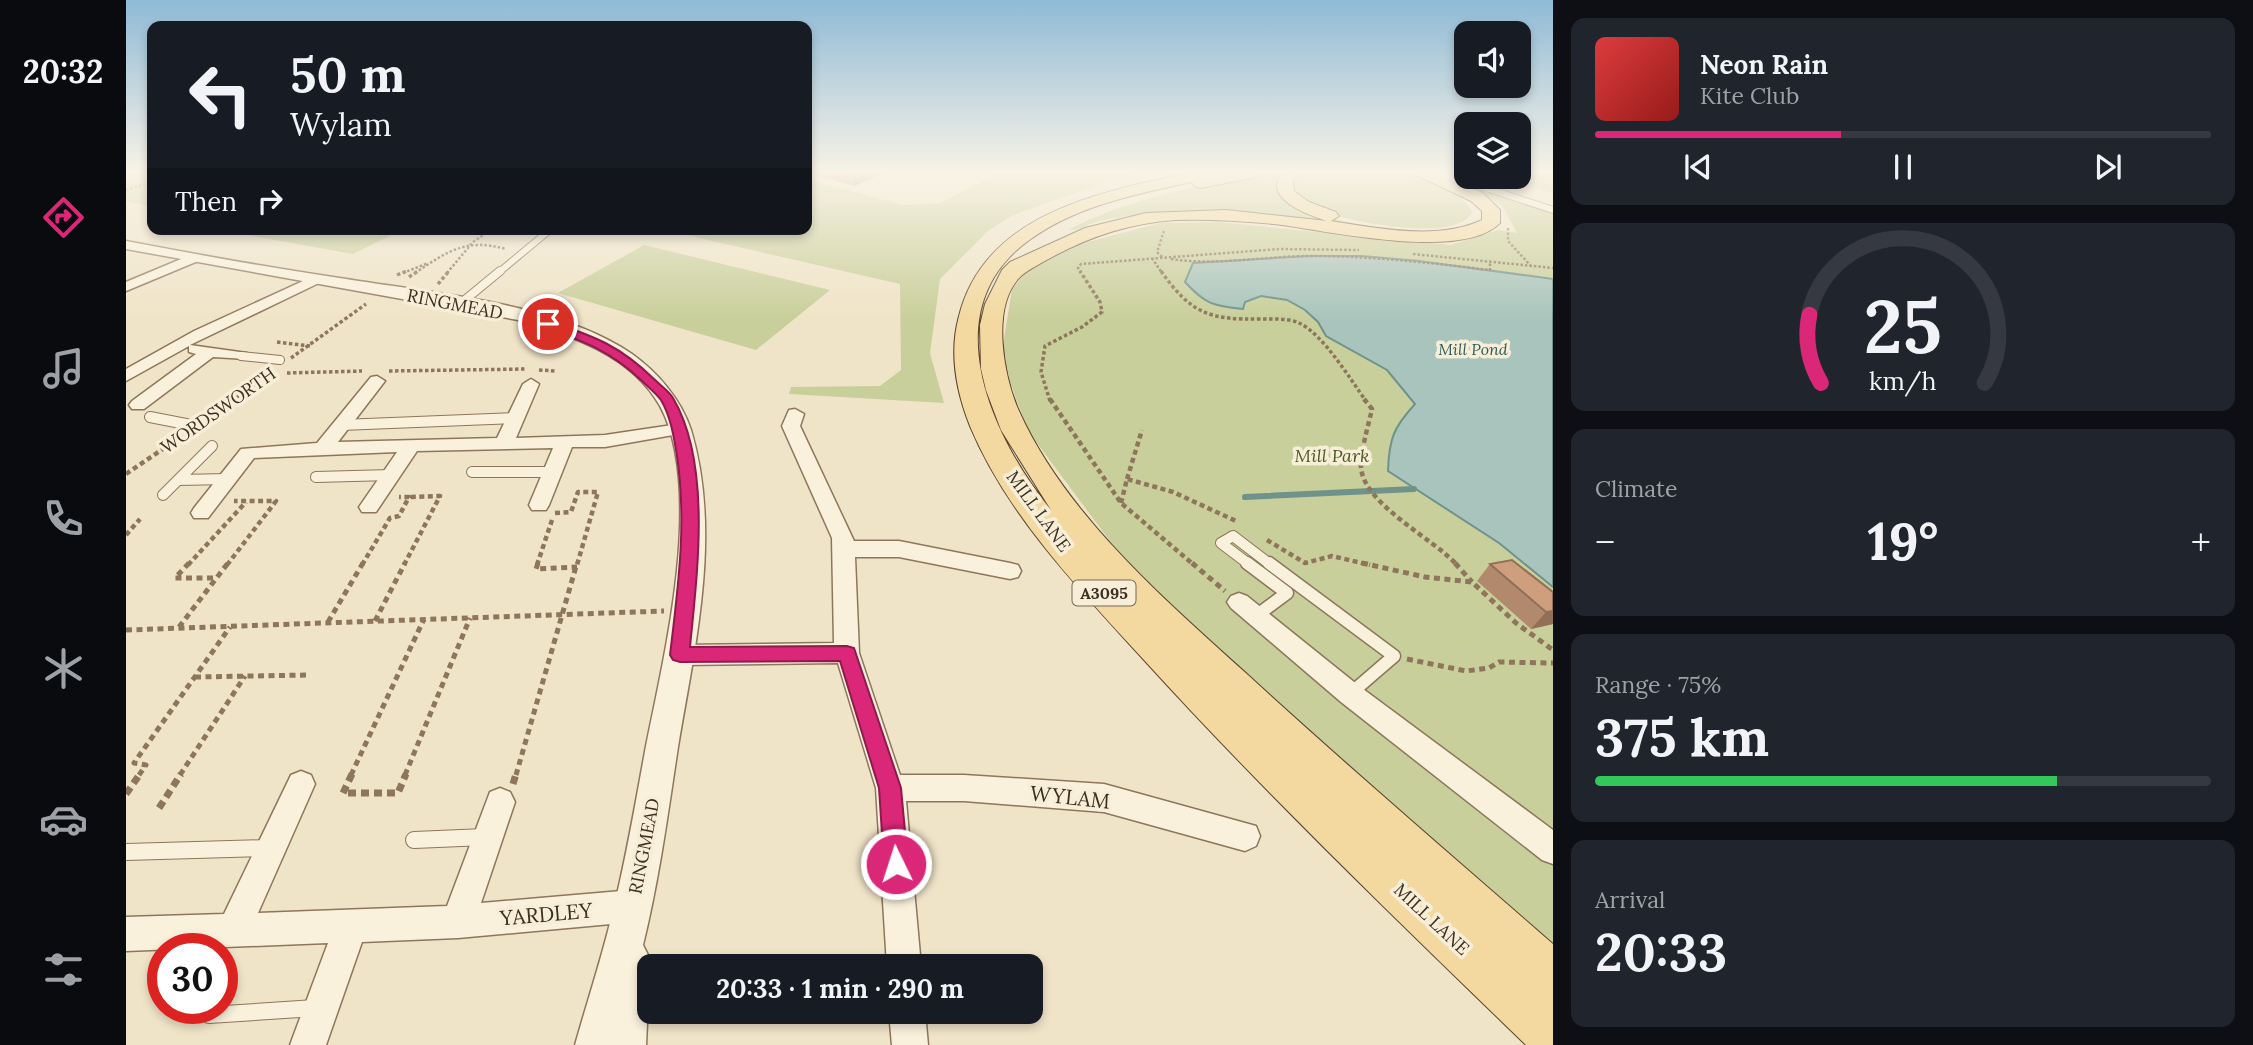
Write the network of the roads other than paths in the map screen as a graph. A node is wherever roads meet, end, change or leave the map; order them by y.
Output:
1 (1049, 221) edge
2 (1077, 221) edge
3 (1131, 221) edge
4 (1287, 221) edge
5 (1350, 221) edge
6 (1470, 221) edge
7 (1491, 221) edge
8 (544, 235) edge
9 (126, 245) edge
10 (192, 258) junction
11 (1009, 274) junction
12 (316, 279) junction
13 (126, 287) edge
14 (460, 304) junction
15 (178, 345) junction
16 (209, 352) junction
17 (241, 356) joint
18 (281, 363) road end
19 (373, 374) road end
20 (126, 376) edge
21 (531, 384) dead end
22 (138, 410) edge
23 (795, 414) dead end
24 (515, 418) junction
25 (341, 425) junction
26 (192, 428) road end
27 (680, 429) junction
28 (565, 443) junction
29 (504, 444) junction
30 (212, 446) dead end
31 (410, 447) junction
32 (323, 448) junction
33 (472, 472) dead end
34 (553, 472) junction
35 (391, 475) junction
36 (316, 477) dead end
37 (228, 479) junction
38 (178, 480) junction
39 (163, 495) dead end
40 (373, 502) road end
41 (206, 508) road end
42 (547, 509) road end
43 (843, 549) junction
44 (1010, 571) dead end
45 (1248, 609) joint
46 (847, 653) junction
47 (680, 655) junction
48 (1350, 694) junction
49 (301, 785) dead end
50 (890, 788) junction
51 (500, 802) road end
52 (1245, 836) dead end
53 (488, 837) junction
54 (414, 840) dead end
55 (271, 848) junction
56 (1553, 849) edge
57 (126, 852) edge
58 (633, 906) junction
59 (458, 922) junction
60 (351, 927) junction
61 (234, 929) junction
62 (126, 934) edge
63 (903, 954) edge
64 (1553, 979) edge
65 (322, 1007) junction
66 (238, 1013) edge
67 (908, 1024) edge
68 (1553, 1033) edge
69 (308, 1045) edge
70 (596, 1045) edge
71 (625, 1045) edge
72 (909, 1045) edge

1 - 68 main road, MILL LANE / A3095
2 - 11 main road, MILL LANE / A3095
3 - 11 main road
4 - 7 main road
5 - 6 main road
8 - 14 lane
9 - 10 street, RINGMEAD
10 - 12 street, RINGMEAD
10 - 13 street
11 - 64 main road, MILL LANE / A3095
12 - 14 street, RINGMEAD
12 - 15 street
14 - 27 street, RINGMEAD
15 - 16 street, WORDSWORTH
15 - 20 street
16 - 17 street, WORDSWORTH
16 - 22 street, WORDSWORTH
17 - 18 lane, WORDSWORTH
19 - 25 street
21 - 24 street
22 - 26 lane, WORDSWORTH
23 - 43 street
24 - 25 lane
24 - 29 street
25 - 32 street
27 - 28 street
27 - 47 street, RINGMEAD
28 - 29 street
28 - 34 street
29 - 31 street
30 - 38 lane
31 - 32 street
31 - 35 street
32 - 37 street
33 - 34 lane
34 - 42 street
35 - 36 lane
35 - 40 street
37 - 38 lane
37 - 41 street
38 - 39 lane
43 - 44 street
43 - 46 street
45 - 48 street
45 - 48 lane
46 - 47 street
46 - 50 street
47 - 58 street, RINGMEAD
48 - 56 street
49 - 55 street
50 - 52 street, WYLAM
50 - 63 street
51 - 53 street
53 - 54 lane
53 - 59 street
55 - 57 lane
55 - 61 street
58 - 59 street, YARDLEY
58 - 70 street, RINGMEAD
58 - 71 street, RINGMEAD
59 - 60 street, YARDLEY
60 - 61 street, YARDLEY
60 - 65 street
61 - 62 street, YARDLEY
65 - 66 lane
65 - 69 street
67 - 72 street

